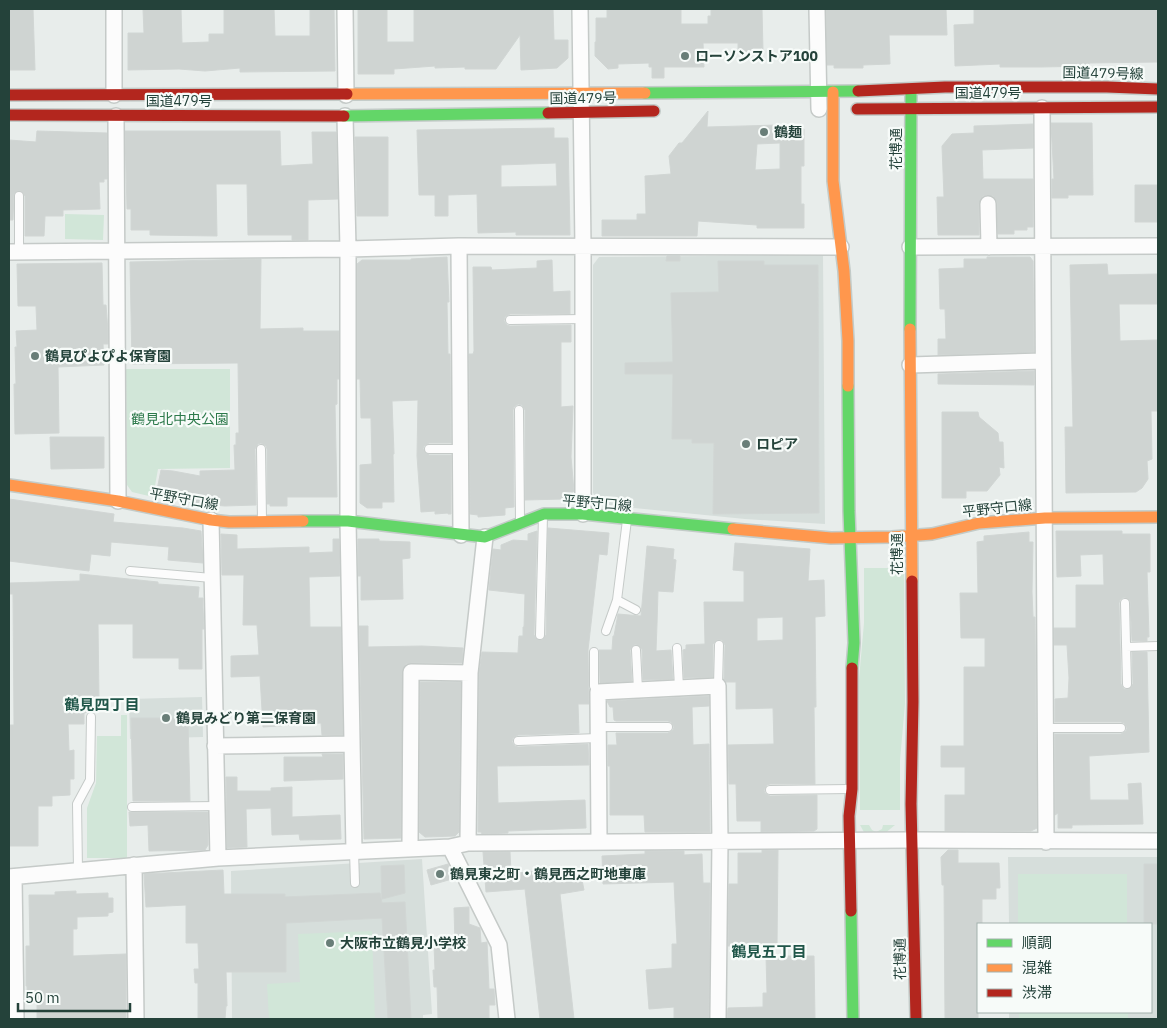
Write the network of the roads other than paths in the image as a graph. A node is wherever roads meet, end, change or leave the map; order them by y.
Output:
1 (114, 9) edge
2 (345, 9) edge
3 (580, 9) edge
4 (817, 9) edge
5 (1047, 87) joint
6 (911, 88) junction
7 (1158, 89) edge
8 (826, 92) junction
9 (581, 93) junction
10 (9, 95) edge
11 (114, 95) junction
12 (346, 95) junction
13 (1158, 107) edge
14 (911, 108) junction
15 (1042, 108) junction
16 (821, 109) junction
17 (661, 111) dead end
18 (582, 113) junction
19 (9, 115) edge
20 (116, 116) junction
21 (345, 116) junction
22 (19, 196) dead end
23 (988, 204) dead end
24 (459, 246) junction
25 (1043, 246) junction
26 (1158, 246) edge
27 (841, 247) junction
28 (910, 247) junction
29 (989, 247) junction
30 (583, 248) junction
31 (348, 250) junction
32 (14, 252) edge
33 (118, 252) junction
34 (583, 319) junction
35 (510, 320) dead end
36 (1043, 361) junction
37 (910, 365) junction
38 (519, 410) dead end
39 (261, 449) dead end
40 (429, 449) dead end
41 (460, 449) junction
42 (9, 486) edge
43 (118, 501) junction
44 (544, 514) junction
45 (583, 514) junction
46 (1158, 517) edge
47 (1045, 518) junction
48 (211, 520) junction
49 (627, 520) junction
50 (262, 521) junction
51 (348, 521) junction
52 (520, 524) junction
53 (461, 535) junction
54 (912, 535) junction
55 (485, 537) junction
56 (851, 537) junction
57 (130, 571) dead end
58 (212, 578) junction
59 (617, 600) junction
60 (1125, 603) dead end
61 (636, 610) dead end
62 (606, 631) dead end
63 (540, 635) dead end
64 (719, 645) dead end
65 (1158, 646) edge
66 (1126, 647) junction
67 (677, 648) dead end
68 (636, 650) dead end
69 (594, 652) dead end
70 (470, 673) junction
71 (1126, 684) dead end
72 (718, 686) junction
73 (679, 688) junction
74 (638, 690) junction
75 (598, 692) junction
76 (91, 718) dead end
77 (668, 727) dead end
78 (1045, 728) junction
79 (1121, 728) dead end
80 (598, 733) junction
81 (518, 741) dead end
82 (352, 744) junction
83 (216, 746) junction
84 (852, 789) junction
85 (770, 790) dead end
86 (217, 806) junction
87 (132, 808) dead end
88 (912, 840) junction
89 (599, 841) junction
90 (720, 841) junction
91 (850, 841) junction
92 (1158, 841) edge
93 (1046, 842) junction
94 (468, 843) junction
95 (450, 846) junction
96 (410, 848) junction
97 (354, 851) junction
98 (218, 858) junction
99 (134, 865) junction
100 (78, 870) junction
101 (11, 877) edge
102 (355, 883) dead end
103 (16, 1019) edge
104 (136, 1019) edge
105 (507, 1019) edge
106 (718, 1019) edge
107 (853, 1019) edge
108 (916, 1019) edge

1 - 11 street
2 - 12 street
3 - 9 street
4 - 8 street
5 - 6 main road, 国道479号
5 - 7 main road, 国道479号線
6 - 8 main road, 国道479号
6 - 14 main road, 花博通
8 - 9 main road, 国道479号
8 - 16 street
9 - 12 main road, 国道479号
9 - 18 street
10 - 11 main road, 国道479号
11 - 12 main road, 国道479号
13 - 15 main road, 国道479号
14 - 15 main road, 国道479号
14 - 16 main road, 国道479号
14 - 28 main road, 花博通
15 - 25 street
16 - 27 main road
17 - 18 main road, 国道479号
18 - 21 main road, 国道479号
18 - 30 street
19 - 20 main road, 国道479号
20 - 21 main road, 国道479号
20 - 33 street
21 - 31 street
22 - 32 lane
23 - 29 street
24 - 30 street
24 - 31 street
24 - 41 street
25 - 26 street
25 - 29 street
25 - 36 street
27 - 30 street
27 - 56 main road
28 - 29 street
28 - 37 main road, 花博通
30 - 34 street
31 - 33 street
31 - 51 street
32 - 33 street
33 - 43 street
34 - 35 lane
34 - 45 street
36 - 37 street
36 - 47 street
37 - 54 main road, 花博通
38 - 52 lane
39 - 50 lane
40 - 41 lane
41 - 53 street
42 - 43 main road, 平野守口線
43 - 48 main road, 平野守口線
44 - 45 main road, 平野守口線
44 - 52 main road, 平野守口線
44 - 63 lane
45 - 49 main road, 平野守口線
46 - 47 main road, 平野守口線
47 - 54 main road, 平野守口線
47 - 78 street
48 - 50 main road, 平野守口線
48 - 58 street
49 - 56 main road, 平野守口線
49 - 59 lane
50 - 51 main road, 平野守口線
51 - 53 main road, 平野守口線
51 - 82 street
52 - 55 main road, 平野守口線
53 - 55 main road, 平野守口線
54 - 56 main road, 平野守口線
54 - 88 main road, 花博通
55 - 70 street
56 - 84 main road
57 - 58 lane
58 - 83 street
59 - 61 lane
59 - 62 lane
60 - 66 lane
64 - 72 lane
65 - 66 lane
66 - 71 lane
67 - 73 lane
68 - 74 lane
69 - 75 lane
70 - 94 street
70 - 96 street
72 - 73 street
72 - 90 street
73 - 74 street
74 - 75 street
75 - 80 street
76 - 100 lane
77 - 80 lane
78 - 79 lane
78 - 93 street
80 - 81 lane
80 - 89 street
82 - 83 street
82 - 97 street
83 - 86 street
84 - 85 lane
84 - 91 main road
86 - 87 lane
86 - 98 street
88 - 91 street
88 - 93 street
88 - 108 main road, 花博通
89 - 90 street
89 - 94 street
90 - 91 street
90 - 106 street
91 - 107 main road
92 - 93 street
94 - 95 street
95 - 96 street
95 - 105 street
96 - 97 street
97 - 98 street
97 - 102 lane
98 - 99 street
99 - 100 street
99 - 104 street
100 - 101 street
101 - 103 street

